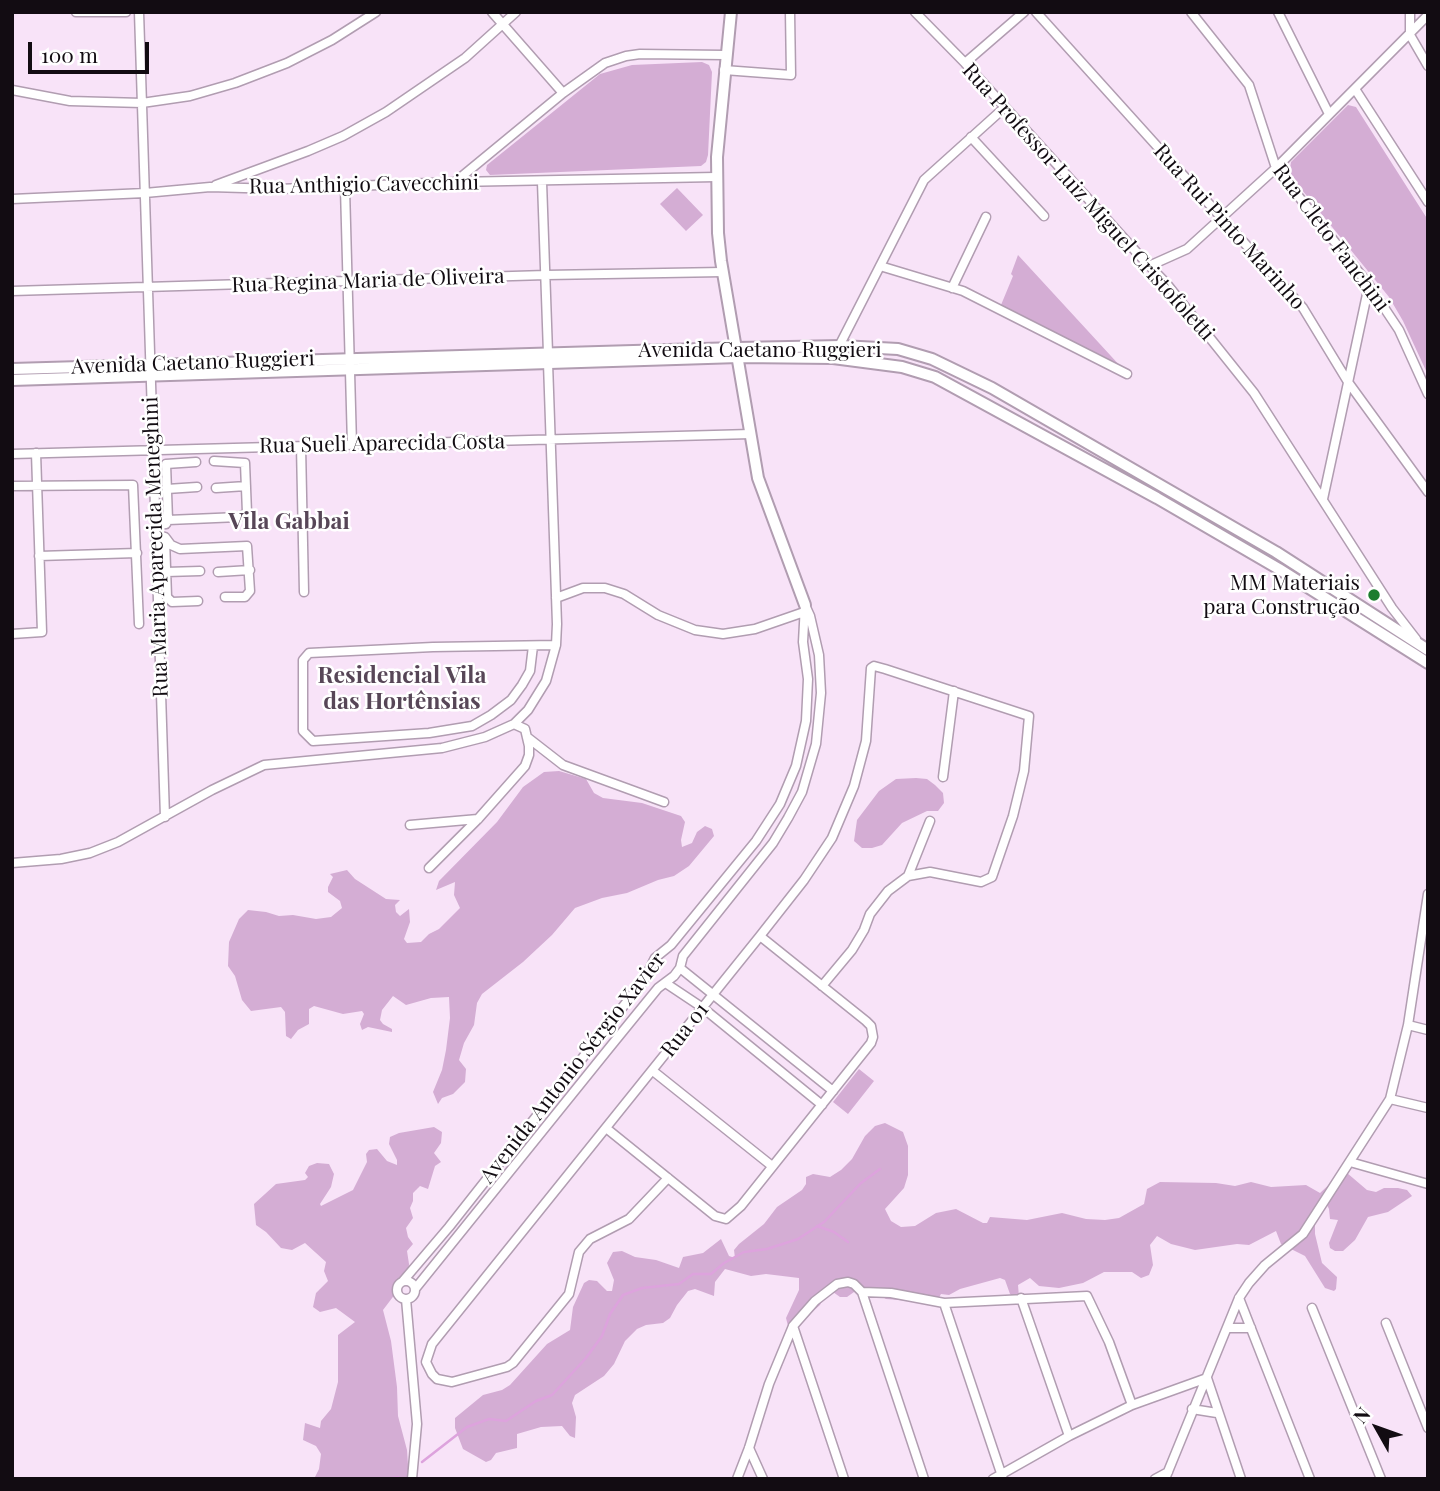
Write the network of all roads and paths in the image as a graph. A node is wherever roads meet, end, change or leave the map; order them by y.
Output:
1 (76, 12) edge
2 (126, 12) edge
3 (139, 12) edge
4 (376, 12) edge
5 (492, 12) edge
6 (516, 12) edge
7 (731, 12) edge
8 (790, 12) edge
9 (915, 12) edge
10 (1024, 12) edge
11 (1036, 12) edge
12 (1191, 12) edge
13 (1278, 12) edge
14 (1410, 12) edge
15 (1428, 15) edge
16 (502, 24) junction
17 (1410, 35) junction
18 (725, 55) junction
19 (965, 63) junction
20 (1428, 65) edge
21 (724, 70) junction
22 (1355, 89) junction
23 (12, 90) edge
24 (563, 93) junction
25 (142, 103) junction
26 (1004, 108) junction
27 (1329, 114) junction
28 (971, 137) junction
29 (1276, 168) junction
30 (716, 177) junction
31 (455, 182) junction
32 (542, 182) junction
33 (210, 187) junction
34 (345, 187) junction
35 (145, 193) junction
36 (12, 199) edge
37 (1428, 202) edge
38 (1044, 216) dead end
39 (986, 217) dead end
40 (1222, 218) junction
41 (880, 266) junction
42 (1149, 266) junction
43 (723, 272) junction
44 (545, 275) junction
45 (348, 282) junction
46 (1369, 285) junction
47 (148, 288) junction
48 (952, 288) junction
49 (12, 291) edge
50 (841, 346) junction
51 (738, 352) junction
52 (548, 358) junction
53 (833, 358) junction
54 (351, 364) junction
55 (12, 369) edge
56 (150, 370) junction
57 (1127, 374) dead end
58 (12, 380) edge
59 (1348, 382) junction
60 (1428, 394) edge
61 (751, 434) junction
62 (551, 440) junction
63 (352, 445) junction
64 (301, 446) junction
65 (153, 449) junction
66 (36, 453) junction
67 (12, 454) edge
68 (214, 461) dead end
69 (196, 462) dead end
70 (37, 485) junction
71 (12, 486) edge
72 (246, 486) junction
73 (197, 487) dead end
74 (216, 488) dead end
75 (167, 489) junction
76 (1428, 492) edge
77 (1323, 499) junction
78 (168, 520) junction
79 (156, 525) junction
80 (161, 537) junction
81 (137, 553) junction
82 (39, 556) junction
83 (250, 570) junction
84 (200, 571) dead end
85 (166, 572) junction
86 (218, 572) dead end
87 (304, 592) dead end
88 (225, 597) dead end
89 (556, 598) junction
90 (198, 601) dead end
91 (1392, 608) junction
92 (805, 609) junction
93 (139, 624) dead end
94 (1396, 629) junction
95 (12, 634) edge
96 (1394, 643) junction
97 (556, 645) junction
98 (533, 646) junction
99 (1425, 648) edge
100 (1428, 663) edge
101 (954, 691) junction
102 (514, 724) junction
103 (527, 737) junction
104 (943, 777) dead end
105 (664, 802) dead end
106 (165, 817) junction
107 (478, 818) junction
108 (930, 821) dead end
109 (410, 825) dead end
110 (12, 863) edge
111 (429, 868) dead end
112 (908, 876) junction
113 (1428, 894) edge
114 (760, 936) junction
115 (671, 945) junction
116 (1424, 951) edge
117 (683, 956) junction
118 (680, 968) junction
119 (644, 980) junction
120 (663, 986) junction
121 (822, 986) junction
122 (712, 996) junction
123 (703, 1008) junction
124 (1408, 1025) junction
125 (1428, 1030) edge
126 (653, 1071) junction
127 (833, 1091) junction
128 (1391, 1099) junction
129 (822, 1105) junction
130 (1428, 1108) edge
131 (606, 1128) junction
132 (1350, 1162) junction
133 (772, 1166) junction
134 (668, 1178) junction
135 (1428, 1184) edge
136 (403, 1281) junction
137 (415, 1289) junction
138 (862, 1292) junction
139 (406, 1298) junction
140 (1021, 1298) junction
141 (1239, 1298) junction
142 (944, 1304) junction
143 (1312, 1308) dead end
144 (1386, 1323) dead end
145 (793, 1326) junction
146 (1228, 1328) junction
147 (1251, 1328) junction
148 (1207, 1378) junction
149 (1132, 1405) junction
150 (1192, 1409) junction
151 (1217, 1413) junction
152 (1428, 1428) edge
153 (1069, 1436) junction
154 (749, 1448) junction
155 (1168, 1476) edge
156 (999, 1477) edge
157 (411, 1479) edge
158 (737, 1479) edge
159 (763, 1479) edge
160 (844, 1479) edge
161 (924, 1479) edge
162 (1155, 1479) edge
163 (1241, 1479) edge
164 (1310, 1479) edge
165 (1381, 1479) edge

1 - 2 street
3 - 25 street, Rua Maria Aparecida Meneghini
4 - 25 street
5 - 16 street
6 - 16 street
7 - 18 main road
8 - 21 street
9 - 19 street, Rua Professor Luiz Miguel Cristofoletti
10 - 19 street
11 - 40 street, Rua Rui Pinto Marinho
12 - 29 street, Rua Cleto Fanchini
13 - 27 street
14 - 17 street
15 - 17 street
16 - 24 street
16 - 33 street
17 - 20 street
17 - 22 street
18 - 21 main road
18 - 24 street
19 - 26 street, Rua Professor Luiz Miguel Cristofoletti
21 - 30 main road
22 - 27 street
22 - 37 street
23 - 25 street
24 - 31 street
25 - 35 street, Rua Maria Aparecida Meneghini
26 - 28 street
26 - 42 street, Rua Professor Luiz Miguel Cristofoletti
27 - 29 street
28 - 38 street
28 - 41 street
29 - 40 street
29 - 46 street, Rua Cleto Fanchini
30 - 32 street, Rua Anthigio Cavecchini
30 - 43 main road
31 - 32 street, Rua Anthigio Cavecchini
31 - 34 street, Rua Anthigio Cavecchini
32 - 44 street
33 - 34 street, Rua Anthigio Cavecchini
33 - 35 street, Rua Anthigio Cavecchini
34 - 45 street
35 - 36 street, Rua Anthigio Cavecchini
35 - 47 street, Rua Maria Aparecida Meneghini
39 - 48 street
40 - 42 street
40 - 59 street, Rua Rui Pinto Marinho
41 - 48 street
41 - 50 street
42 - 77 street, Rua Professor Luiz Miguel Cristofoletti
43 - 44 street, Rua Regina Maria de Oliveira
43 - 51 main road
44 - 45 street, Rua Regina Maria de Oliveira
44 - 52 street
45 - 47 street, Rua Regina Maria de Oliveira
45 - 54 street
46 - 59 street
46 - 60 street, Rua Cleto Fanchini
47 - 49 street, Rua Regina Maria de Oliveira
47 - 56 street, Rua Maria Aparecida Meneghini
48 - 57 street
50 - 51 main road, Avenida Caetano Ruggieri
50 - 53 street
50 - 94 main road, Avenida Caetano Ruggieri
51 - 52 main road, Avenida Caetano Ruggieri
51 - 53 main road, Avenida Caetano Ruggieri
51 - 61 main road
52 - 54 main road, Avenida Caetano Ruggieri
52 - 62 street
53 - 96 main road, Avenida Caetano Ruggieri
54 - 56 main road, Avenida Caetano Ruggieri
54 - 63 street
55 - 56 main road, Avenida Caetano Ruggieri
56 - 58 main road, Avenida Caetano Ruggieri
56 - 65 street, Rua Maria Aparecida Meneghini
59 - 76 street, Rua Rui Pinto Marinho
59 - 77 street
61 - 62 street, Rua Sueli Aparecida Costa
61 - 92 main road
62 - 63 street, Rua Sueli Aparecida Costa
62 - 89 street
63 - 64 street, Rua Sueli Aparecida Costa
64 - 65 street, Rua Sueli Aparecida Costa
64 - 87 street
65 - 66 street, Rua Sueli Aparecida Costa
65 - 79 street, Rua Maria Aparecida Meneghini
66 - 67 street, Rua Sueli Aparecida Costa
66 - 70 street
68 - 72 street
69 - 75 street
70 - 71 street
70 - 81 street
70 - 82 street
72 - 74 street
72 - 78 street
73 - 75 street
75 - 78 street
77 - 91 street, Rua Professor Luiz Miguel Cristofoletti
78 - 79 street
79 - 80 street, Rua Maria Aparecida Meneghini
80 - 83 street
80 - 85 street
80 - 106 street, Rua Maria Aparecida Meneghini
81 - 82 street
81 - 93 street
82 - 95 street
83 - 86 street
83 - 88 street
84 - 85 street
85 - 90 street
89 - 92 street
89 - 97 street
91 - 94 street, Rua Professor Luiz Miguel Cristofoletti
91 - 99 street, Rua Professor Luiz Miguel Cristofoletti
92 - 115 street, Avenida Antonio Sérgio Xavier
92 - 117 street, Avenida Antonio Sérgio Xavier
94 - 96 street, Rua Professor Luiz Miguel Cristofoletti
94 - 99 main road, Avenida Caetano Ruggieri
96 - 100 main road, Avenida Caetano Ruggieri
97 - 98 street
97 - 102 street
98 - 98 street
101 - 104 street
101 - 112 street
101 - 114 street, Rua 01
102 - 103 street
102 - 106 street
103 - 105 street
103 - 107 street
106 - 110 street
107 - 109 street
107 - 111 street
108 - 112 street
112 - 121 street
113 - 116 street
114 - 121 street
114 - 122 street, Rua 01
115 - 117 street
115 - 119 street, Avenida Antonio Sérgio Xavier
116 - 124 street
117 - 118 street, Avenida Antonio Sérgio Xavier
118 - 120 street, Avenida Antonio Sérgio Xavier
118 - 122 street
119 - 120 street
119 - 136 street, Avenida Antonio Sérgio Xavier
120 - 123 street
120 - 137 street, Avenida Antonio Sérgio Xavier
121 - 127 street
122 - 123 street, Rua 01
122 - 127 street
123 - 126 street, Rua 01
123 - 129 street
124 - 125 street
124 - 128 street
126 - 131 street, Rua 01
126 - 133 street
127 - 129 street
128 - 130 street
128 - 132 street
129 - 133 street
131 - 134 street
131 - 134 street, Rua 01
132 - 135 street
132 - 141 street
133 - 134 street
136 - 137 street
136 - 139 street
137 - 139 street
138 - 142 street
138 - 145 street
138 - 161 street
139 - 157 street
140 - 142 street
140 - 149 street
140 - 153 street
141 - 146 street
141 - 147 street
142 - 156 street
143 - 165 street
144 - 152 street
145 - 154 street
145 - 160 street
146 - 147 street
146 - 148 street
147 - 164 street
148 - 149 street
148 - 150 street
148 - 151 street
149 - 153 street
150 - 151 street
150 - 155 street
151 - 163 street
153 - 156 street
154 - 158 street
154 - 159 street
155 - 162 street

